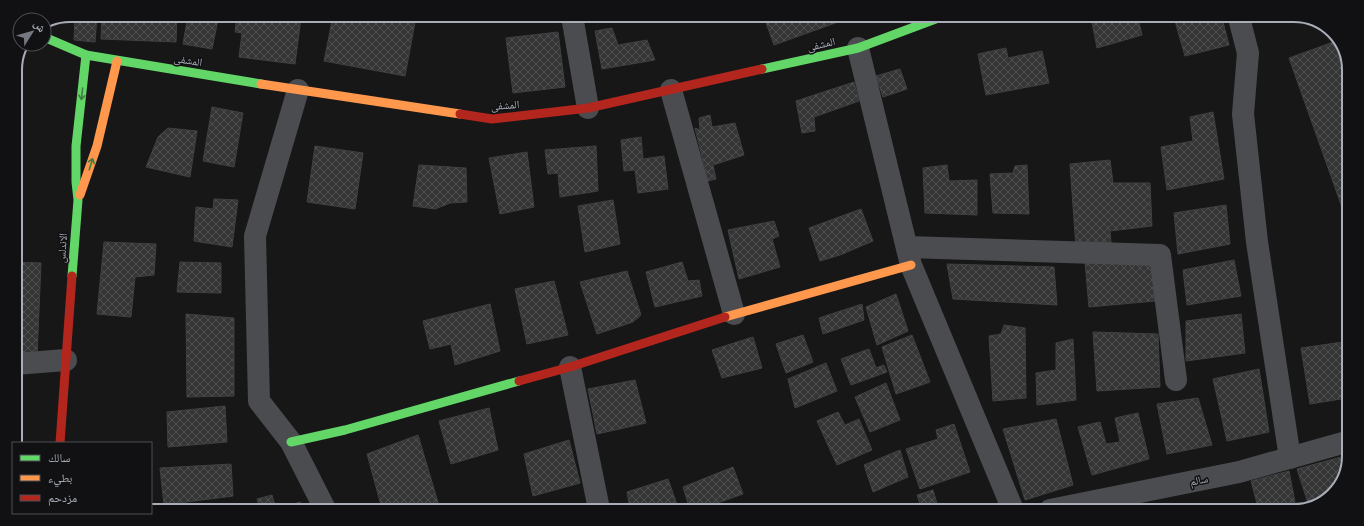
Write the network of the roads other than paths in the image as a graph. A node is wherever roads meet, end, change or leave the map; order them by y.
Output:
1 (573, 22) edge
2 (928, 22) edge
3 (1240, 22) edge
4 (52, 40) edge
5 (858, 48) junction
6 (86, 55) junction
7 (117, 61) junction
8 (298, 90) junction
9 (671, 90) junction
10 (588, 108) junction
11 (78, 200) junction
12 (909, 256) junction
13 (734, 314) junction
14 (66, 360) junction
15 (22, 363) edge
16 (570, 367) junction
17 (1176, 380) dead end
18 (60, 442) edge
19 (291, 442) junction
20 (1342, 443) edge
21 (1290, 458) junction
22 (322, 504) edge
23 (597, 504) edge
24 (1011, 504) edge
25 (1080, 504) edge

1 - 10 street
2 - 5 street, المشفى
3 - 21 street
4 - 6 street, المشفى
5 - 9 street, المشفى
5 - 12 street
6 - 7 street, المشفى
6 -> 11 street, الاندلس
7 - 8 street, المشفى
11 -> 7 street
8 - 10 street, المشفى
8 - 19 street
9 - 10 street, المشفى
9 - 13 street
11 - 14 street, الاندلس
12 - 13 street
12 - 17 street
12 - 24 street
13 - 16 street
14 - 15 street
14 - 18 street, الاندلس
16 - 19 street
16 - 23 street
19 - 22 street
20 - 21 street, سالم
21 - 25 street, سالم

